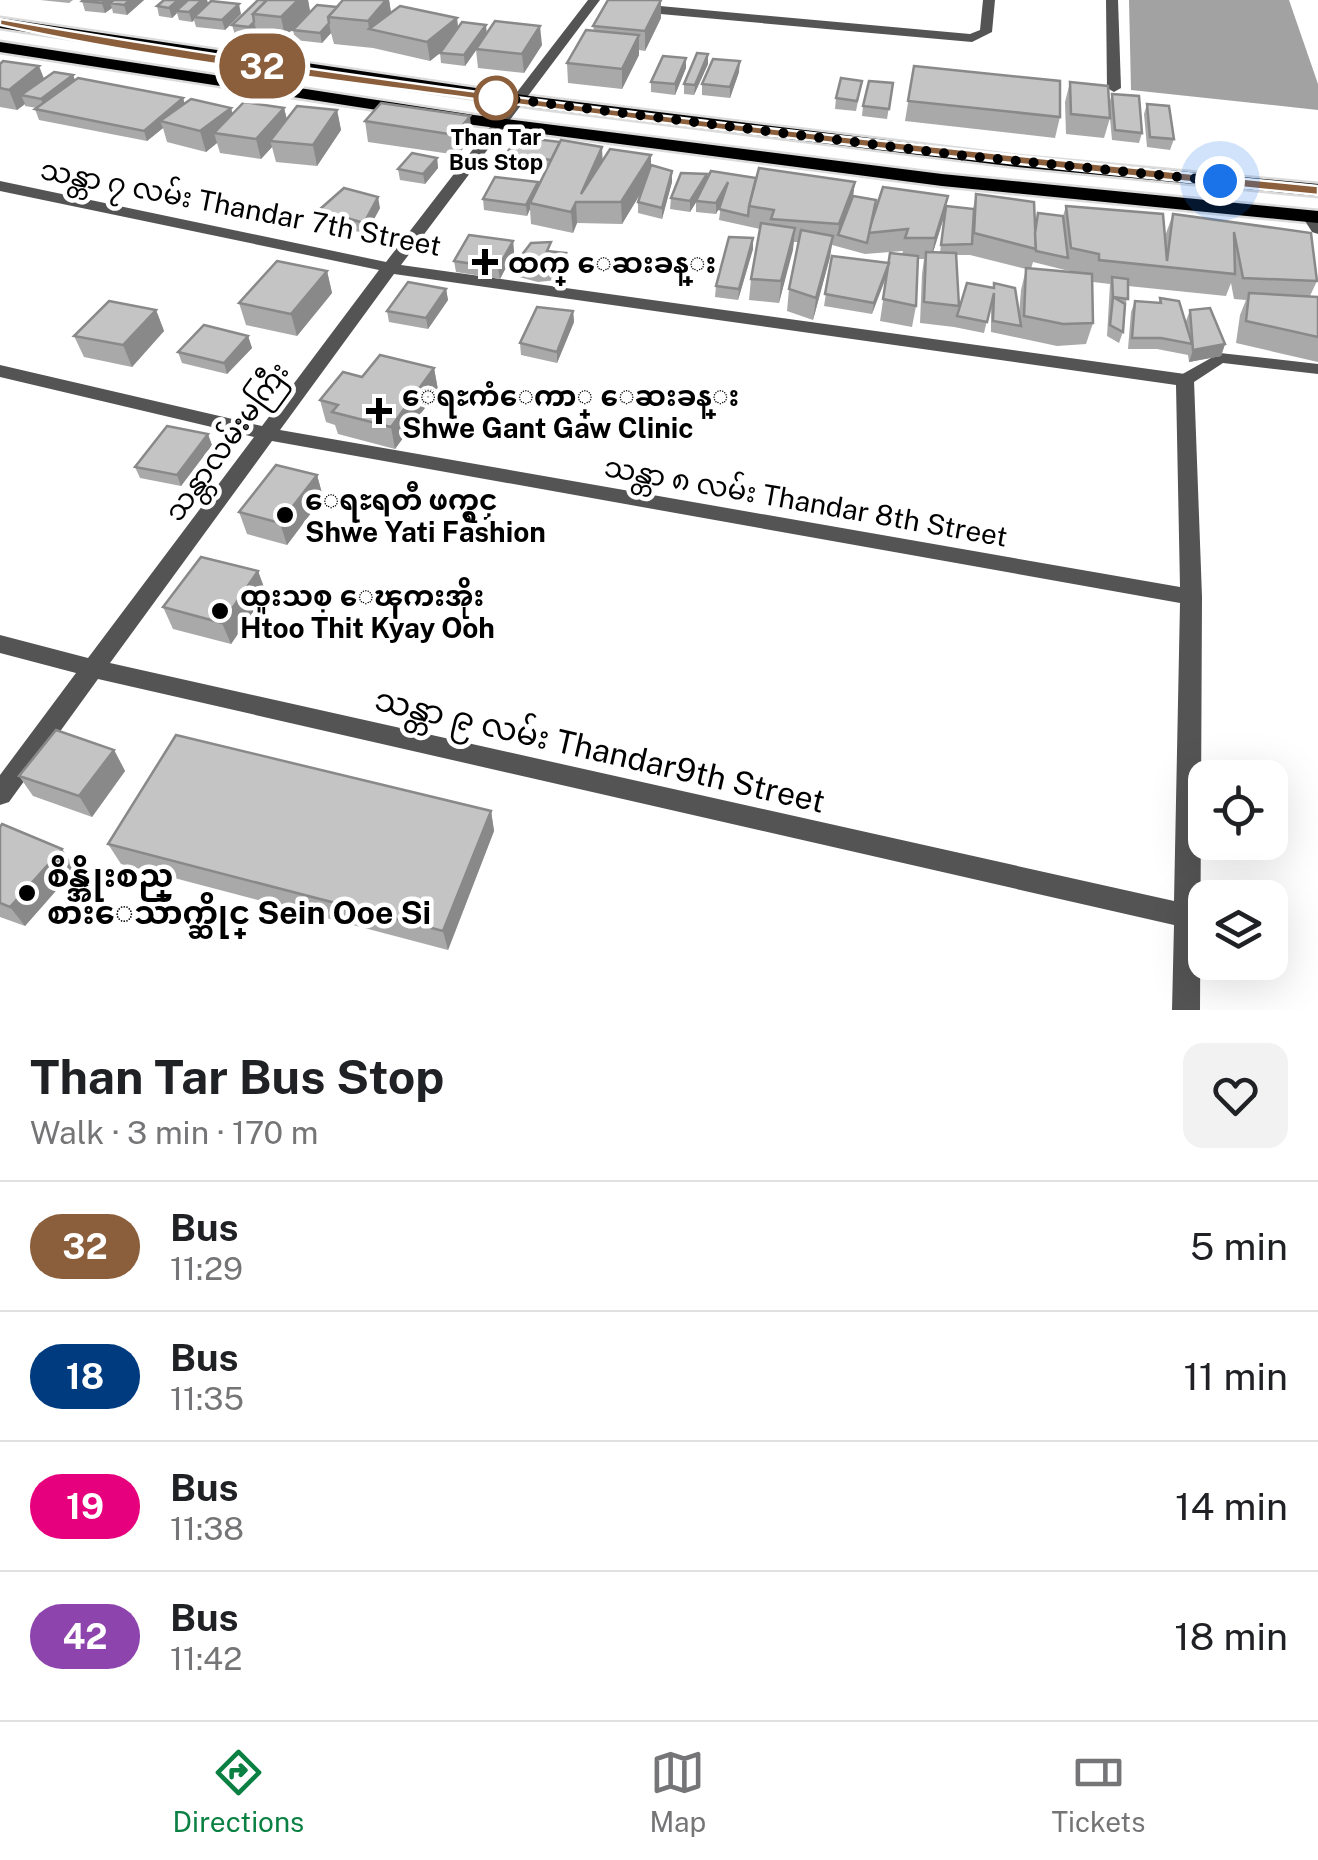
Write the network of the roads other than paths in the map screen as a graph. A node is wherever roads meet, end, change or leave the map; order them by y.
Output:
1 (571, 0) edge
2 (989, 0) edge
3 (1112, 0) edge
4 (593, 2) edge
5 (612, 5) edge
6 (632, 7) edge
7 (0, 23) edge
8 (0, 48) edge
9 (1114, 88) dead end
10 (516, 100) junction
11 (498, 122) junction
12 (0, 186) edge
13 (1318, 190) edge
14 (1315, 221) edge
15 (390, 268) junction
16 (1318, 369) edge
17 (0, 371) edge
18 (1185, 380) junction
19 (269, 434) junction
20 (1191, 596) junction
21 (0, 644) edge
22 (96, 669) junction
23 (0, 794) edge
24 (1187, 916) junction
25 (1186, 1010) edge

1 - 4 street
2 - 6 street
3 - 9 street
4 - 5 street
4 - 10 street, သန္တာလမ်းမကြီး
7 - 10 main road
8 - 11 main road
10 - 11 street, သန္တာလမ်းမကြီး
10 - 13 main road
11 - 14 main road
11 - 15 street, သန္တာလမ်းမကြီး
12 - 15 street, သန္တာ ၇ လမ်း Thandar 7th Street
15 - 18 street, သန္တာ ၇ လမ်း Thandar 7th Street
15 - 19 street, သန္တာလမ်းမကြီး
16 - 18 lane
17 - 19 street, သန္တာ ၈ လမ်း Thandar 8th Street
18 - 20 street
19 - 20 street, သန္တာ ၈ လမ်း Thandar 8th Street
19 - 22 street, သန္တာလမ်းမကြီး
20 - 24 street
21 - 22 street, သန္တာ ၉ လမ်း Thandar9th Street
22 - 23 street, သန္တာလမ်းမကြီး
22 - 24 street, သန္တာ ၉ လမ်း Thandar9th Street
24 - 25 street

